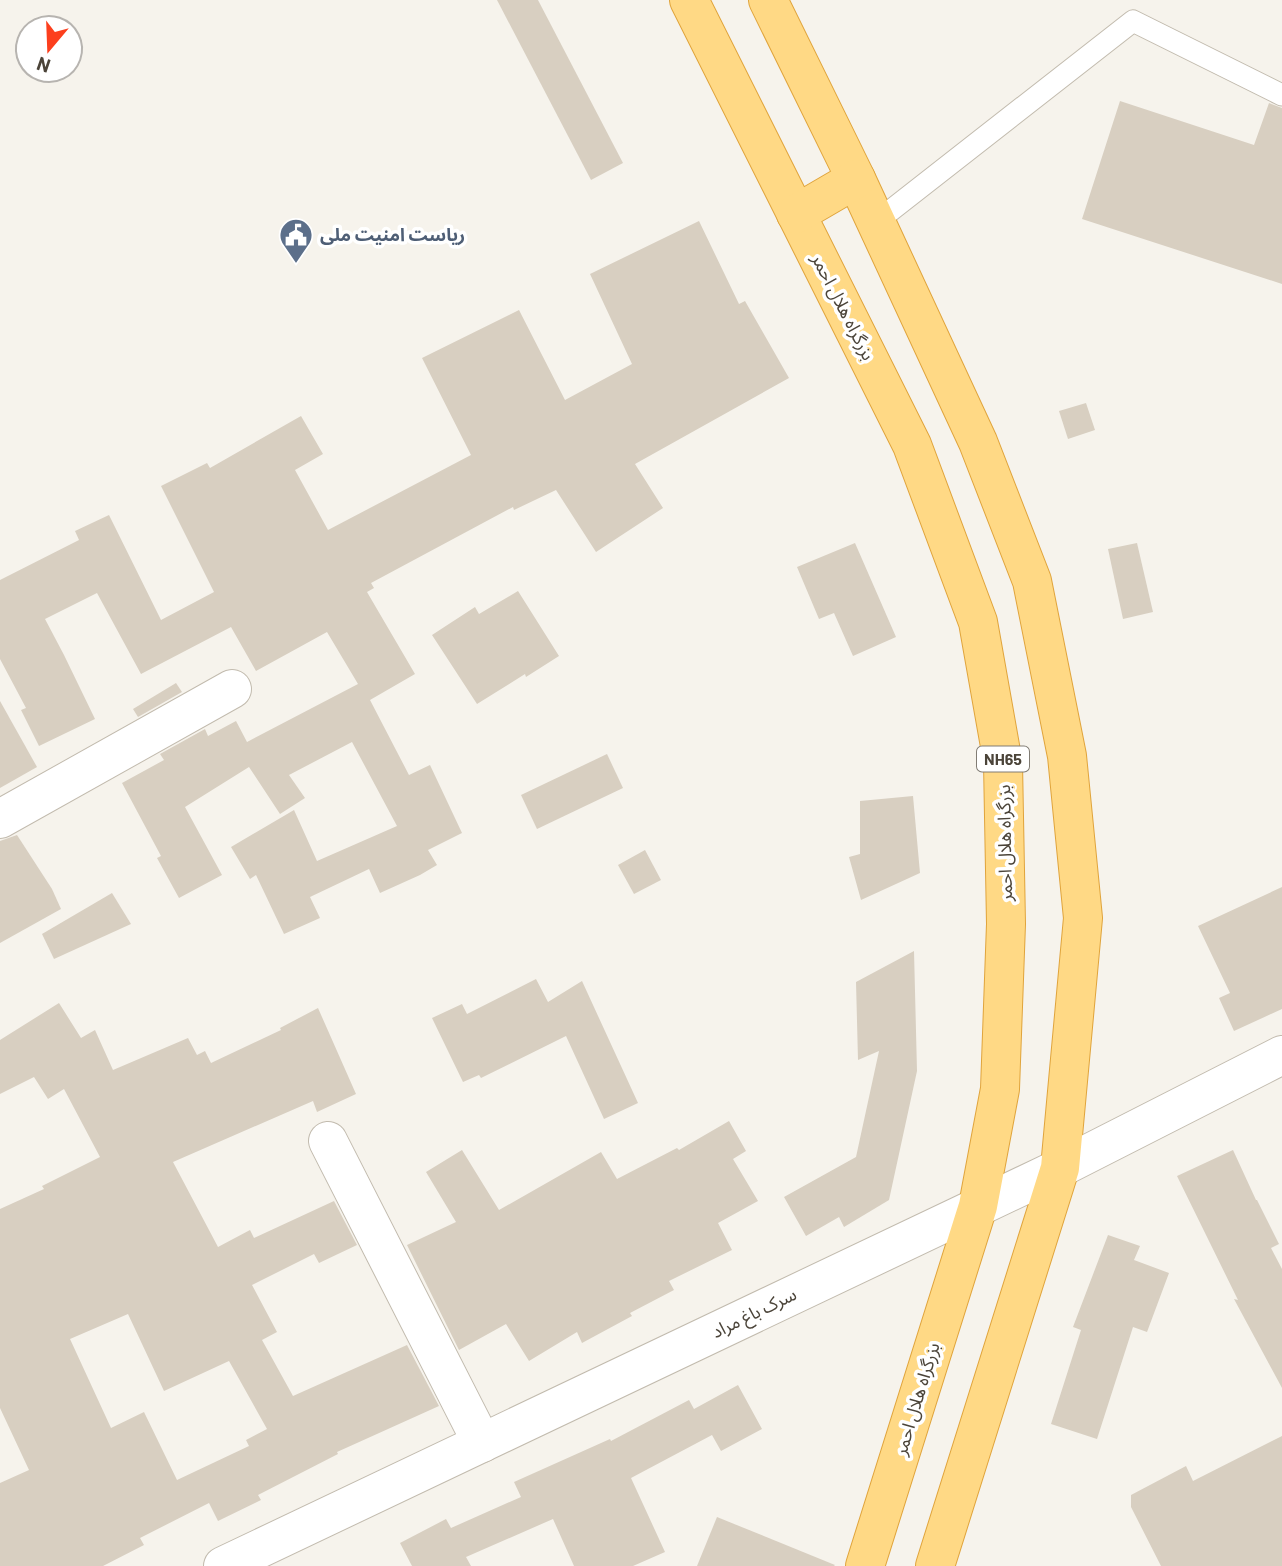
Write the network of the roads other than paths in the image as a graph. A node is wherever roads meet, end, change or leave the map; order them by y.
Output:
1 (689, 0) edge
2 (768, 0) edge
3 (1282, 95) edge
4 (856, 179) junction
5 (796, 214) junction
6 (876, 222) junction
7 (232, 689) dead end
8 (0, 819) edge
9 (1282, 1055) edge
10 (328, 1141) dead end
11 (1059, 1168) junction
12 (978, 1206) junction
13 (482, 1443) junction
14 (223, 1566) edge
15 (865, 1566) edge
16 (935, 1566) edge

1 - 5 highway, بزرگراه هلال احمر / NH65
2 - 4 highway
3 - 6 lane
4 - 5 highway
4 - 6 highway
5 - 12 highway, بزرگراه هلال احمر / NH65
6 - 11 highway
7 - 8 street
9 - 11 street, سرک باغ مراد
10 - 13 street
11 - 12 street, سرک باغ مراد
11 - 16 highway
12 - 13 street, سرک باغ مراد
12 - 15 highway, بزرگراه هلال احمر / NH65
13 - 14 street, سرک باغ مراد

